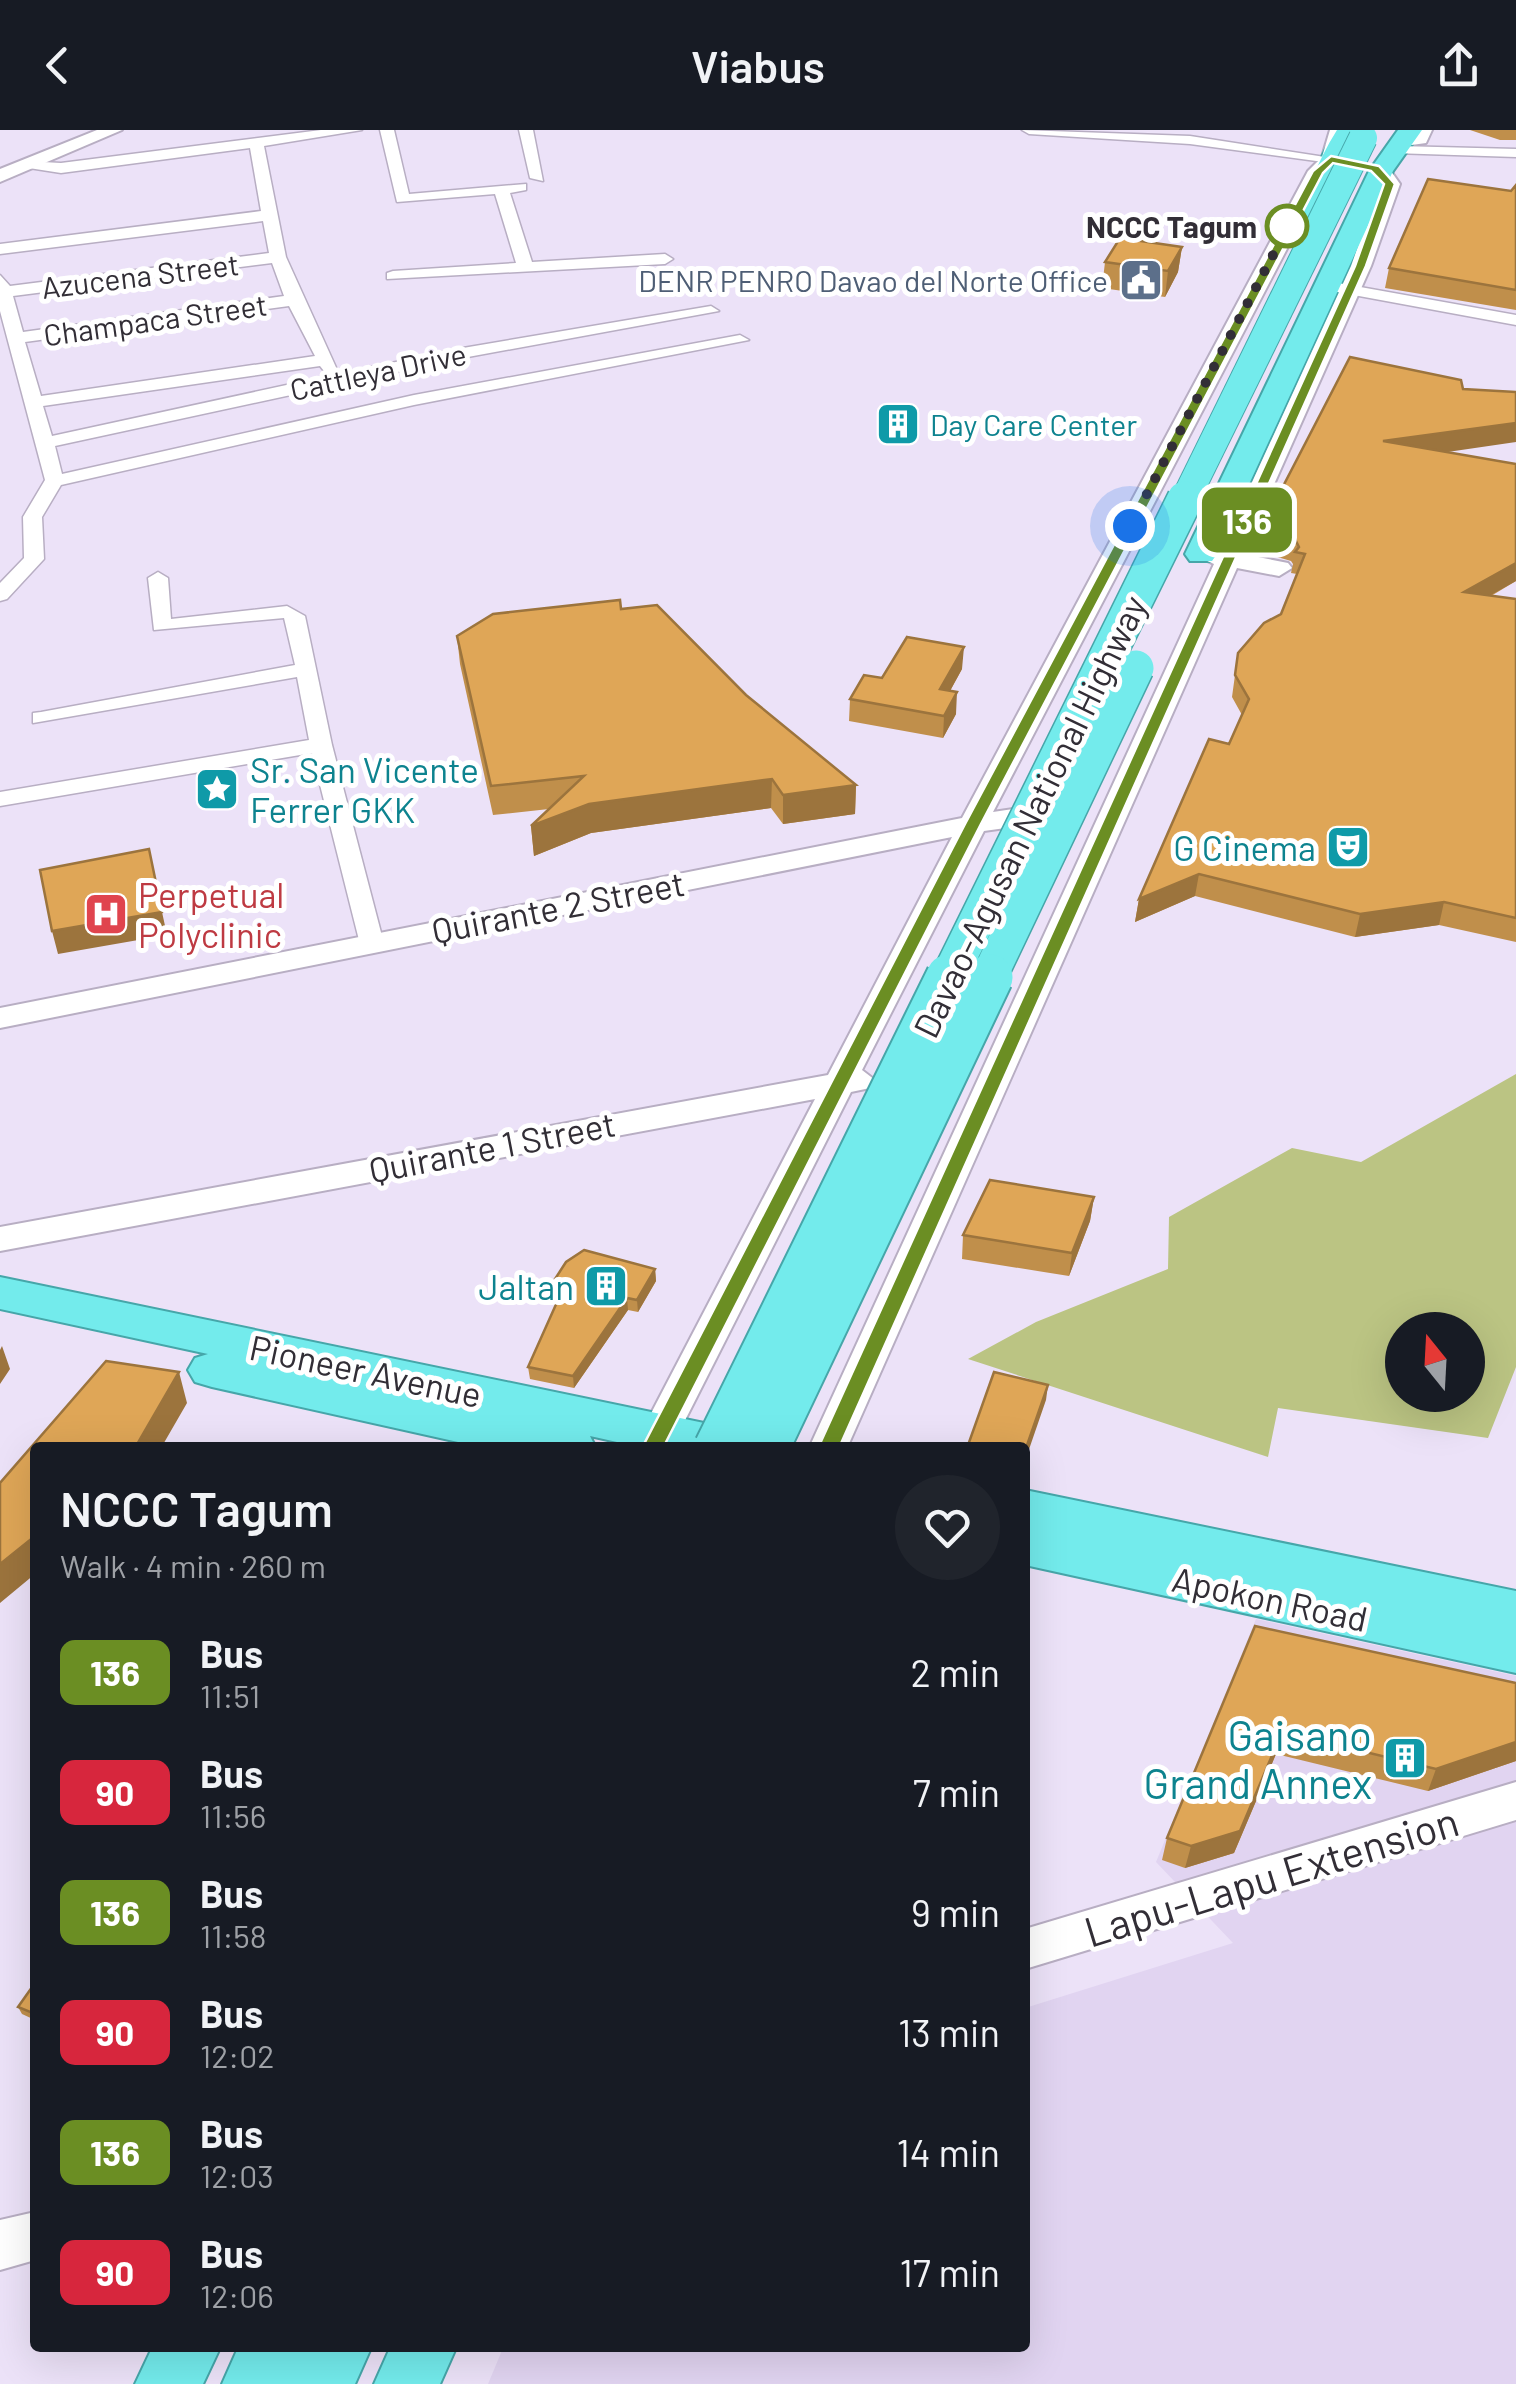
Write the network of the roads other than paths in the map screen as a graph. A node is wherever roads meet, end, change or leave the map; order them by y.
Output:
1 (113, 130) edge
2 (355, 130) edge
3 (387, 130) edge
4 (526, 130) edge
5 (1029, 130) edge
6 (1383, 140) edge
7 (256, 143) junction
8 (1516, 153) edge
9 (1331, 159) junction
10 (24, 166) junction
11 (0, 176) edge
12 (538, 178) dead end
13 (521, 188) dead end
14 (501, 189) junction
15 (270, 215) junction
16 (1287, 244) junction
17 (0, 248) edge
18 (278, 257) junction
19 (665, 259) dead end
20 (526, 268) junction
21 (393, 276) dead end
22 (2, 286) edge
23 (1339, 288) junction
24 (294, 300) junction
25 (712, 312) dead end
26 (1516, 320) edge
27 (16, 338) junction
28 (740, 340) dead end
29 (326, 360) junction
30 (336, 379) junction
31 (36, 402) junction
32 (1264, 421) junction
33 (48, 442) junction
34 (55, 481) junction
35 (1215, 557) junction
36 (1278, 568) dead end
37 (158, 578) dead end
38 (0, 594) edge
39 (308, 668) junction
40 (41, 718) dead end
41 (321, 745) junction
42 (0, 799) edge
43 (1118, 805) junction
44 (973, 824) junction
45 (372, 944) junction
46 (0, 1018) edge
47 (871, 1076) junction
48 (962, 1094) junction
49 (0, 1239) edge
50 (0, 1294) edge
51 (0, 1324) edge
52 (544, 1442) edge
53 (683, 1442) edge
54 (693, 1442) edge
55 (693, 1442) edge
56 (769, 1442) edge
57 (786, 1442) edge
58 (830, 1442) edge
59 (1030, 1510) edge
60 (1030, 1546) edge
61 (1516, 1612) edge
62 (1516, 1651) edge
63 (1516, 1800) edge
64 (1030, 1948) edge
65 (30, 2237) edge
66 (0, 2246) edge
67 (185, 2352) edge
68 (271, 2352) edge
69 (336, 2352) edge
70 (421, 2352) edge
71 (168, 2384) edge
72 (255, 2384) edge
73 (321, 2384) edge
74 (406, 2384) edge

1 - 10 street
2 - 7 street
3 - 14 street
4 - 12 street
5 - 9 street
6 - 8 street
6 - 9 highway
6 - 9 highway
6 - 23 highway
6 - 54 highway, Davao-Agusan National Highway, bridge
6 - 56 highway, Davao-Agusan National Highway, bridge
7 - 10 street
7 - 15 street
9 - 16 highway
10 - 11 street
13 - 14 street
14 - 20 street
15 - 17 street
15 - 18 street
16 - 32 highway
16 - 44 street
18 - 22 street, Azucena Street
18 - 24 street
19 - 20 street
20 - 21 street
22 - 27 street
23 - 26 street
23 - 32 highway
23 - 35 street
24 - 27 street, Champaca Street
24 - 29 street
25 - 30 street, Cattleya Drive
27 - 31 street
28 - 34 street
29 - 30 street
29 - 31 street
30 - 33 street, Cattleya Drive
31 - 33 street
32 - 35 highway
33 - 34 street
34 - 38 street
35 - 36 street
35 - 43 street
37 - 39 street
39 - 40 street
39 - 41 street
41 - 42 street
41 - 45 street
43 - 44 street, Quirante 2 Street
43 - 48 street
44 - 45 street, Quirante 2 Street
44 - 47 street
45 - 46 street, Quirante 2 Street
47 - 48 street, Quirante 1 Street
47 - 49 street, Quirante 1 Street
47 - 55 highway
48 - 57 highway
48 - 58 street
50 - 53 highway, Pioneer Avenue
51 - 52 highway, Pioneer Avenue
59 - 61 highway, Apokon Road
60 - 62 highway, Apokon Road
63 - 64 street, Lapu-Lapu Extension
65 - 66 street
67 - 71 highway
68 - 72 highway
69 - 73 highway
70 - 74 highway

